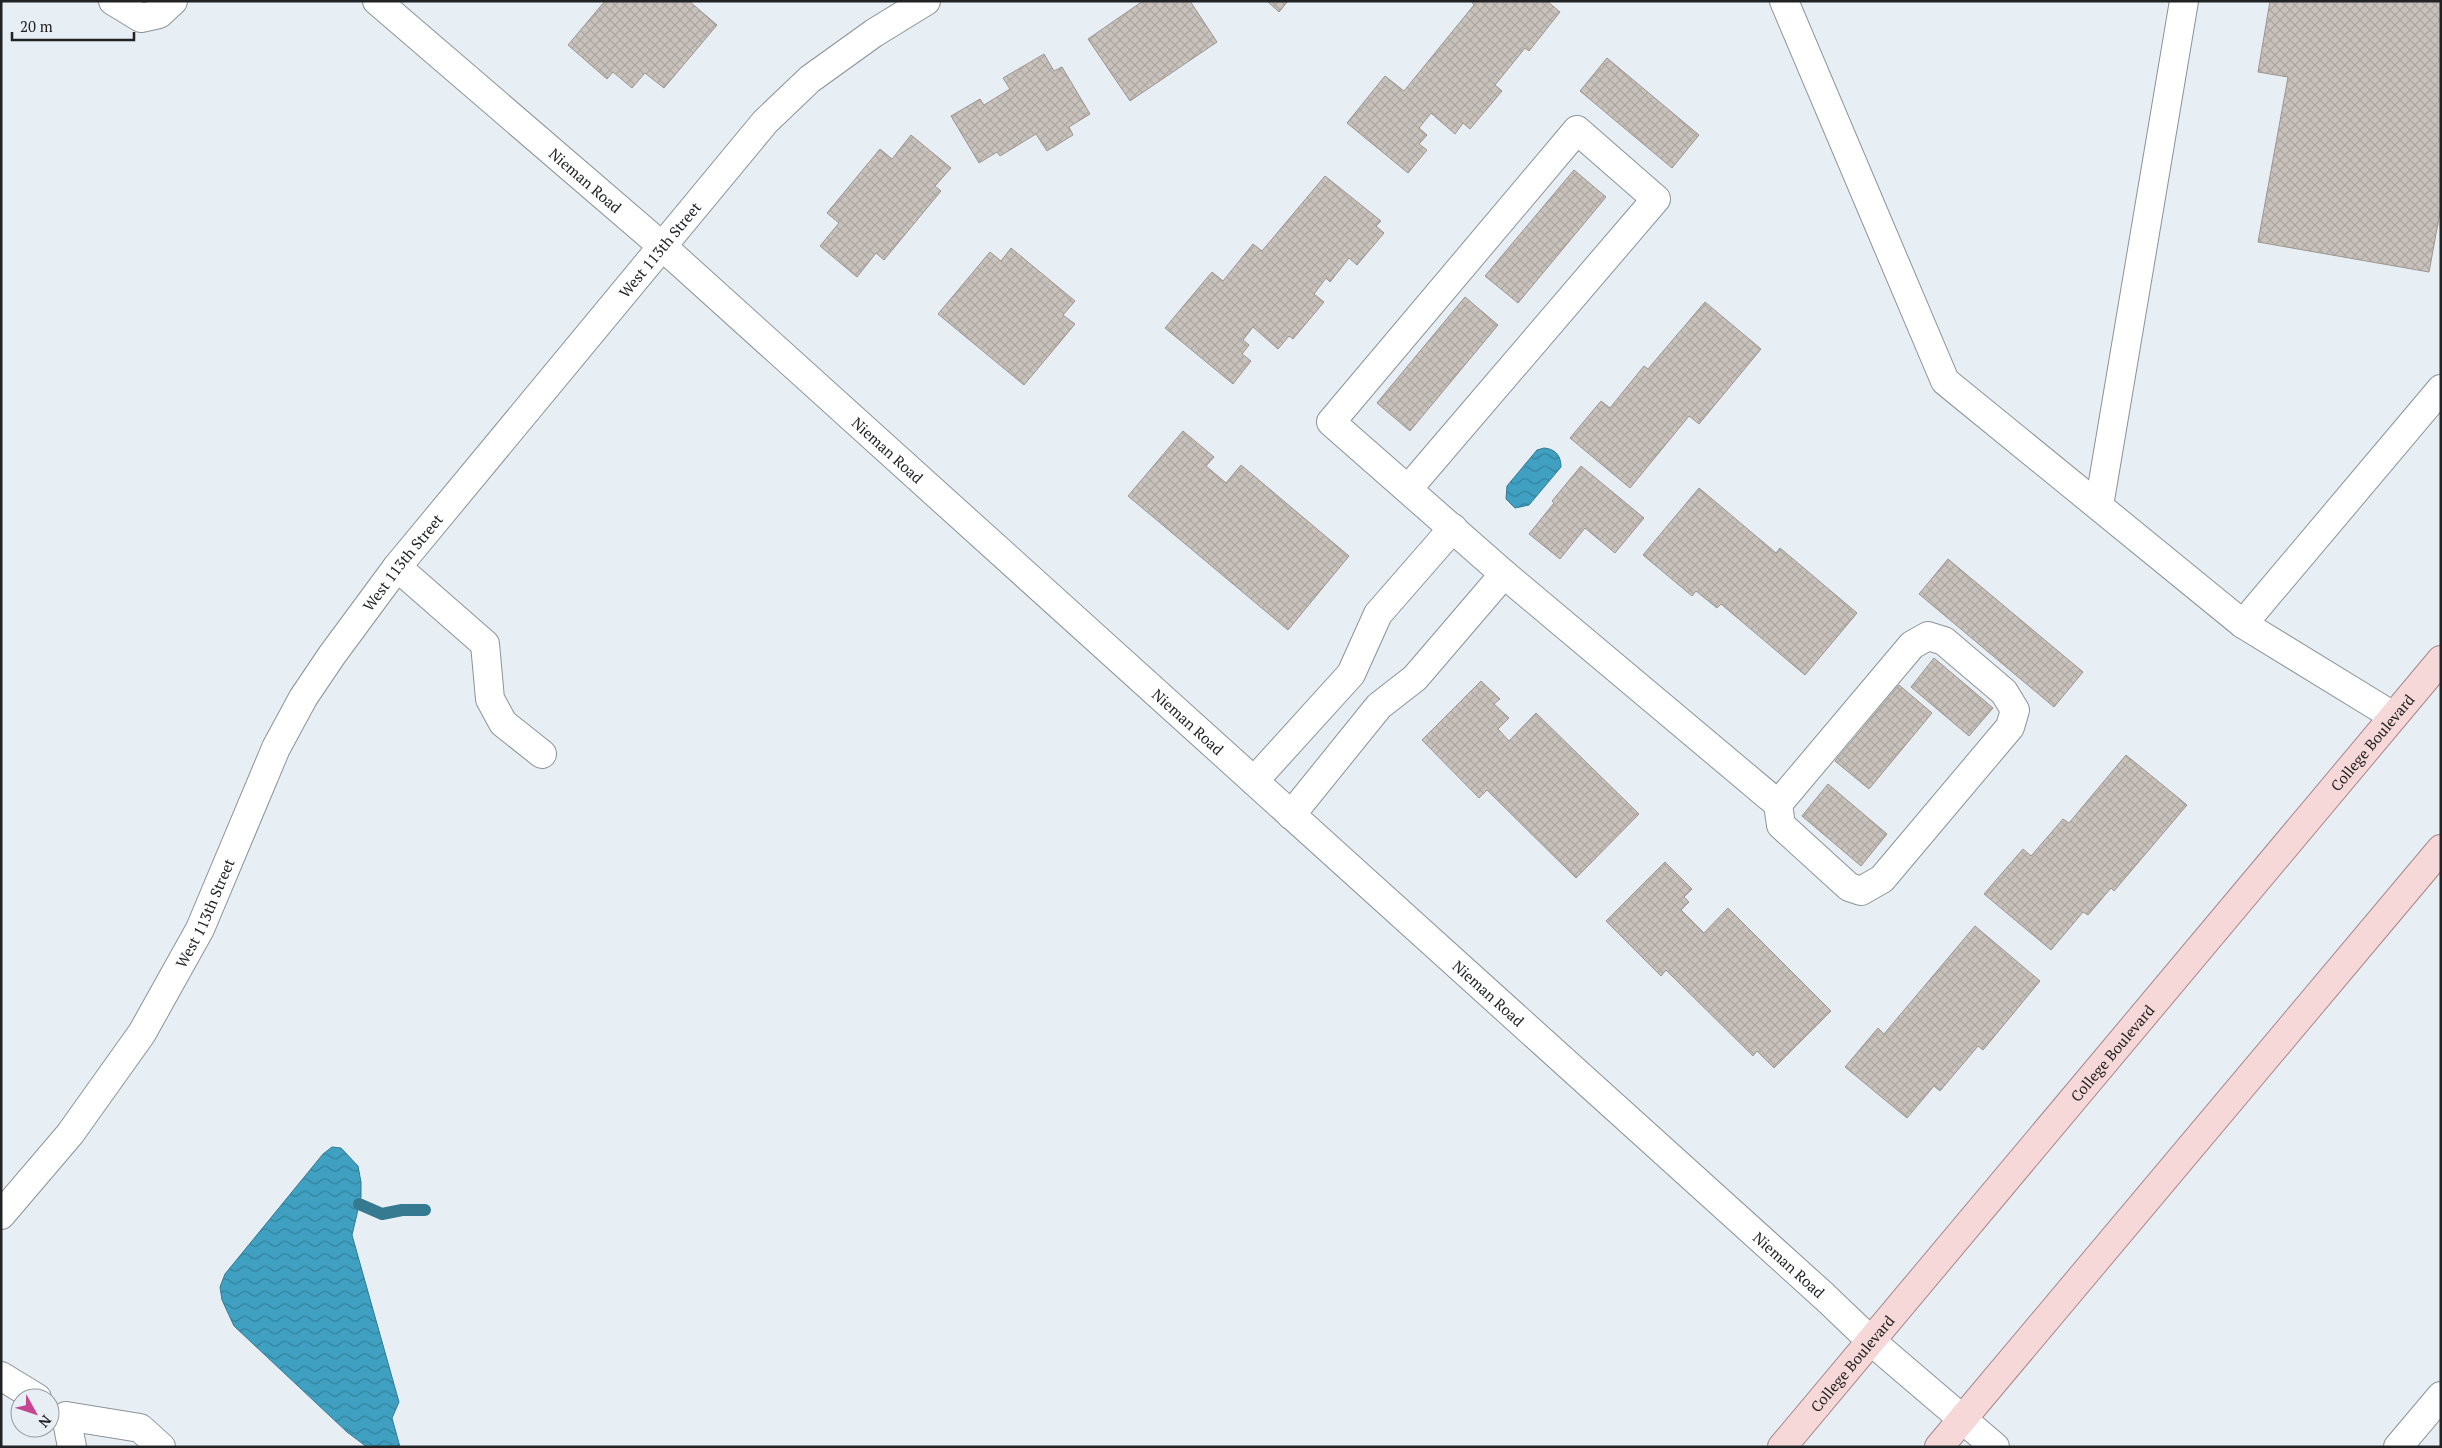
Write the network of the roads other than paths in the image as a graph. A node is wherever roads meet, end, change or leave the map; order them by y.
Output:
1 (113, 1) edge
2 (173, 1) edge
3 (377, 1) edge
4 (926, 1) edge
5 (1784, 1) edge
6 (2184, 1) edge
7 (662, 246) junction
8 (2441, 389) edge
9 (1408, 489) junction
10 (2099, 506) junction
11 (1453, 528) junction
12 (397, 567) junction
13 (1504, 574) junction
14 (2243, 624) junction
15 (2441, 660) edge
16 (2393, 716) junction
17 (542, 754) dead end
18 (1254, 782) junction
19 (1778, 804) junction
20 (1291, 815) junction
21 (2441, 849) edge
22 (1, 1216) edge
23 (1871, 1341) junction
24 (1, 1376) edge
25 (21, 1388) edge
26 (2441, 1396) edge
27 (60, 1411) edge
28 (60, 1416) edge
29 (1962, 1418) junction
30 (72, 1447) edge
31 (161, 1447) edge
32 (1782, 1447) edge
33 (1939, 1447) edge
34 (1995, 1447) edge
35 (2398, 1447) edge

1 - 2 street
3 - 7 street, Nieman Road
4 - 7 street, West 113th Street
5 - 10 street
6 - 10 street
7 - 12 street, West 113th Street
7 - 18 street, Nieman Road
8 - 14 street
9 - 9 street
9 - 11 street
10 - 14 street
11 - 13 street
11 - 18 street
12 - 17 street
12 - 22 street, West 113th Street
13 - 19 street
13 - 20 street
14 - 16 street
15 - 16 main road, College Boulevard
16 - 23 main road, College Boulevard
18 - 20 street, Nieman Road
19 - 19 street
20 - 23 street, Nieman Road
21 - 29 main road
23 - 29 street, Nieman Road
23 - 32 main road, College Boulevard
24 - 25 street
26 - 35 street
27 - 31 street
28 - 30 street
29 - 33 main road
29 - 34 street, Nieman Road

